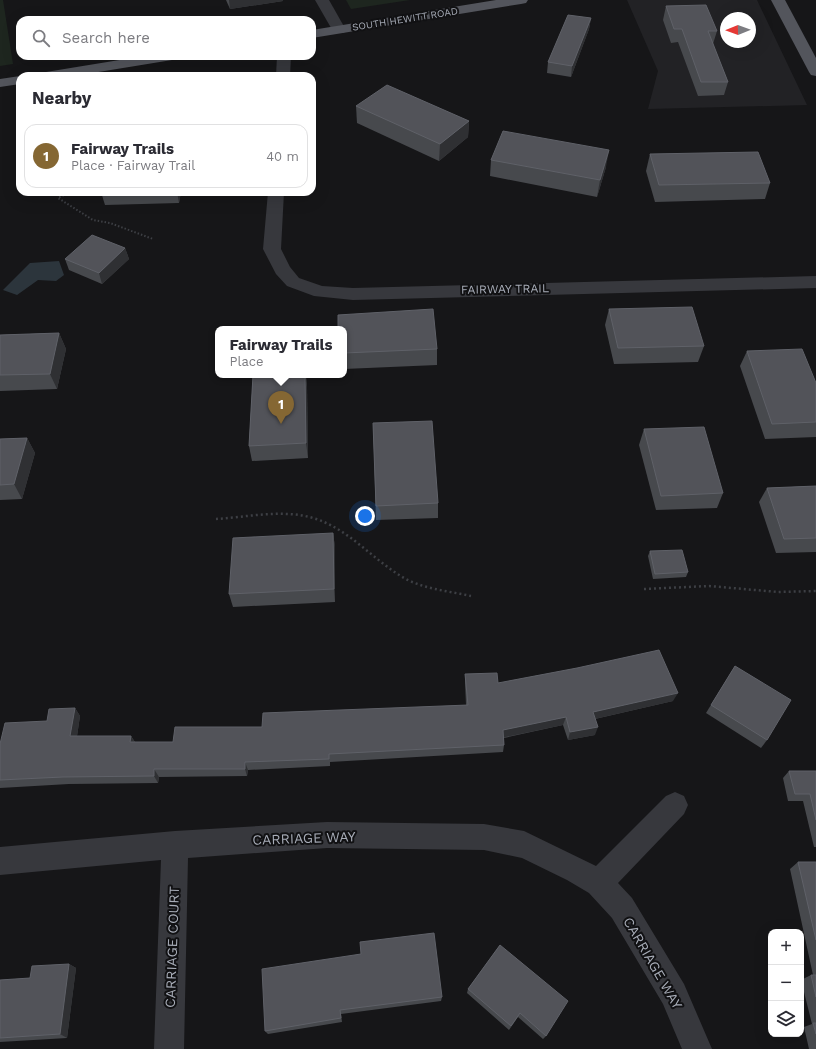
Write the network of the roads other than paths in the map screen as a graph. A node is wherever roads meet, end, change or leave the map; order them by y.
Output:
1 (322, 0) edge
2 (522, 0) edge
3 (778, 0) edge
4 (339, 30) junction
5 (316, 33) edge
6 (147, 60) edge
7 (284, 60) edge
8 (71, 72) edge
9 (283, 72) edge
10 (816, 72) edge
11 (16, 81) edge
12 (0, 83) edge
13 (276, 196) edge
14 (816, 282) edge
15 (675, 805) dead end
16 (175, 845) junction
17 (0, 861) edge
18 (599, 883) junction
19 (168, 1049) edge
20 (697, 1049) edge

1 - 4 street
2 - 4 main road, SOUTH HEWITT ROAD
3 - 10 main road
4 - 5 main road, SOUTH HEWITT ROAD
6 - 8 main road
7 - 9 street
11 - 12 main road
13 - 14 street, FAIRWAY TRAIL
15 - 18 street
16 - 17 street, CARRIAGE WAY
16 - 18 street, CARRIAGE WAY
16 - 19 street, CARRIAGE COURT
18 - 20 street, CARRIAGE WAY

